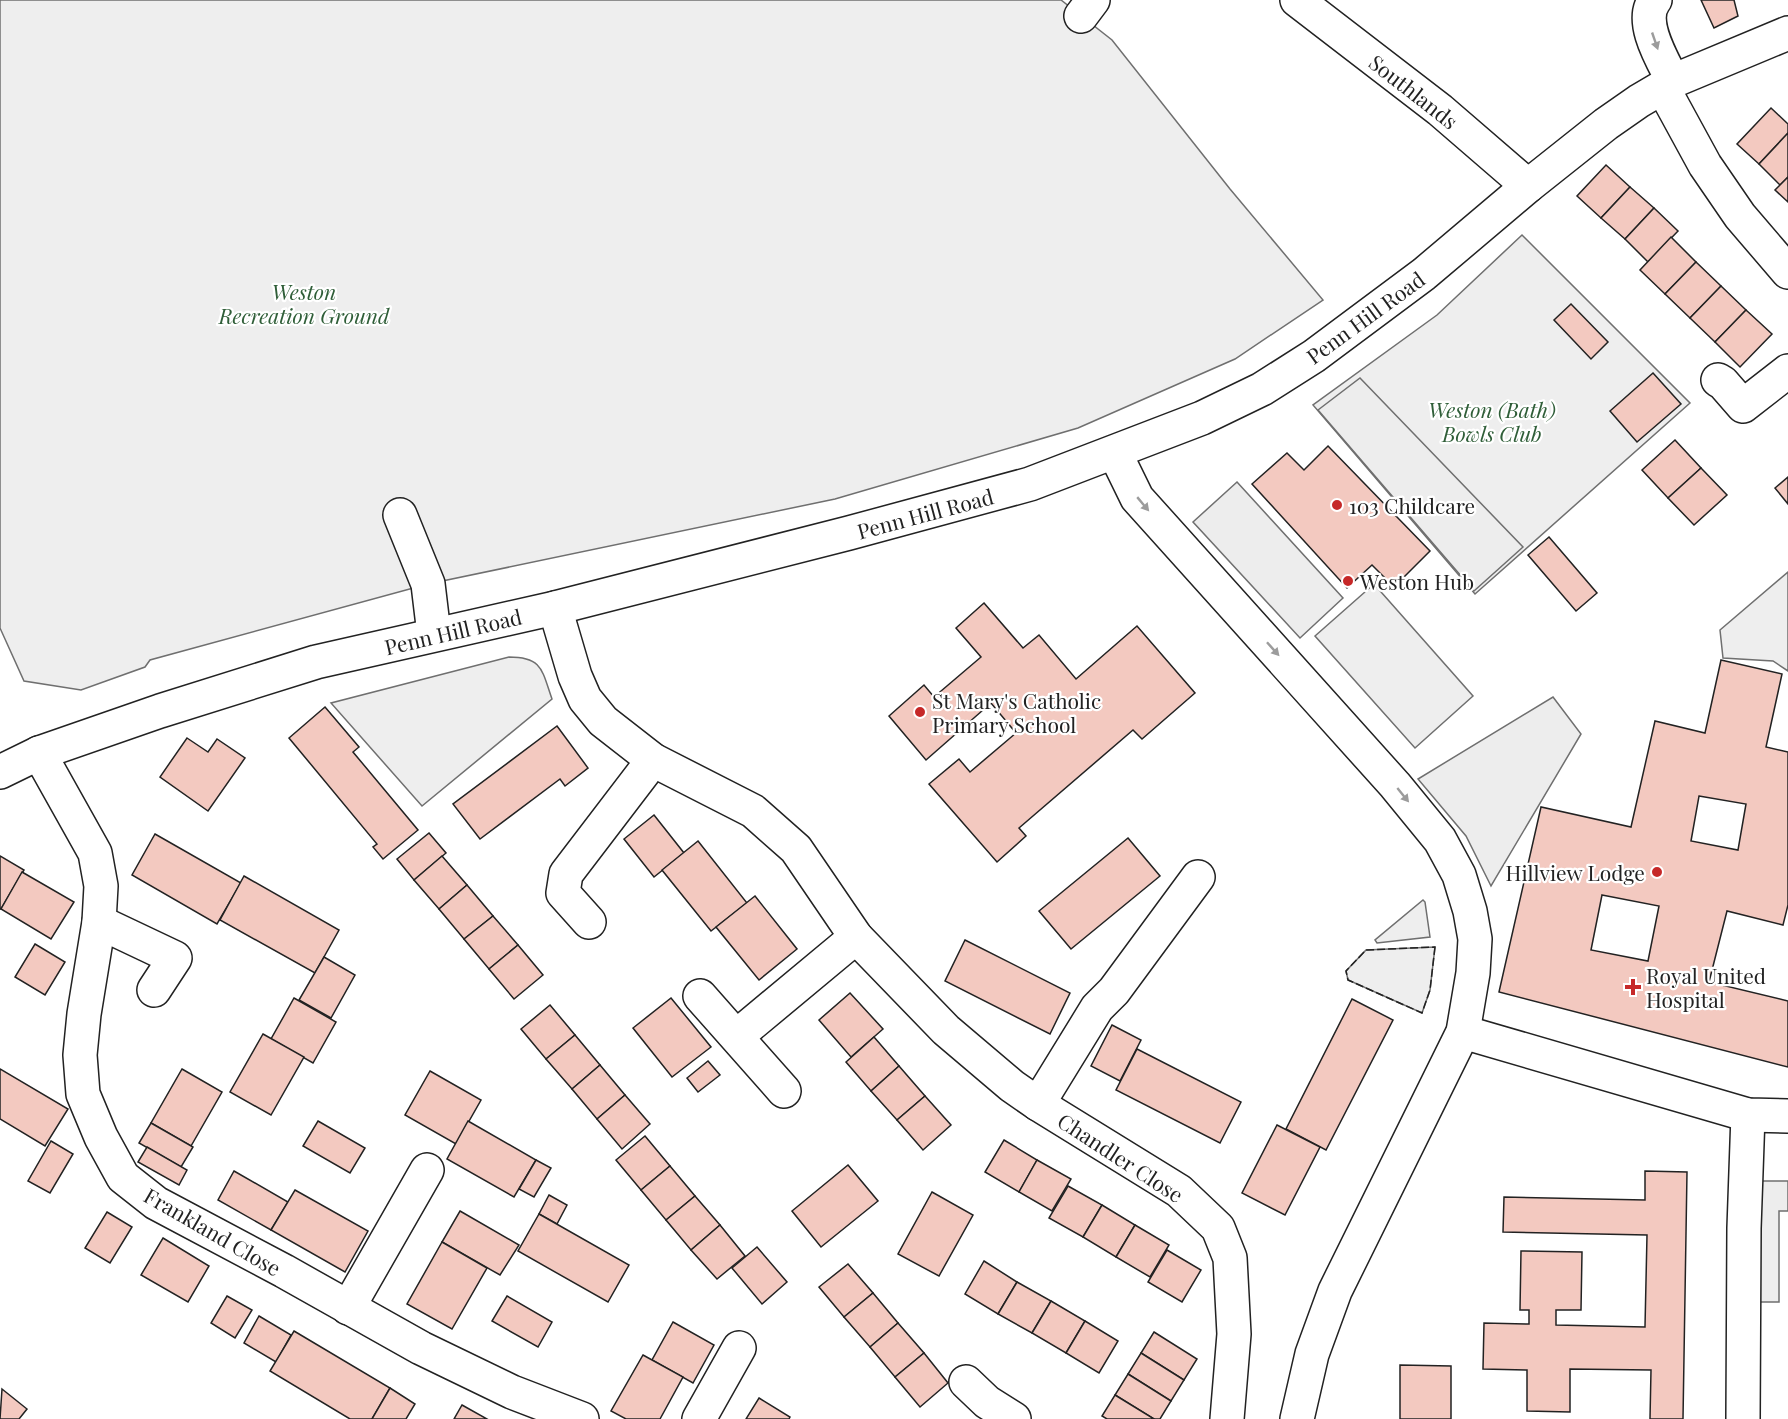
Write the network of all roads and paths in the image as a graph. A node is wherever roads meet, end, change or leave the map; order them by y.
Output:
1 (1297, 0) edge
2 (1655, 0) edge
3 (1788, 33) edge
4 (1668, 84) junction
5 (1528, 186) junction
6 (1788, 272) edge
7 (1788, 371) edge
8 (1718, 380) dead end
9 (1114, 453) junction
10 (400, 515) dead end
11 (555, 608) junction
12 (434, 634) junction
13 (39, 753) junction
14 (653, 760) junction
15 (0, 772) edge
16 (1198, 877) dead end
17 (99, 922) junction
18 (589, 922) dead end
19 (856, 937) junction
20 (154, 990) dead end
21 (700, 996) dead end
22 (1463, 1032) junction
23 (737, 1036) junction
24 (784, 1091) dead end
25 (1038, 1104) junction
26 (1748, 1115) junction
27 (1788, 1116) edge
28 (427, 1170) dead end
29 (348, 1308) junction
30 (739, 1348) dead end
31 (966, 1382) dead end
32 (582, 1419) edge
33 (699, 1419) edge
34 (1014, 1419) edge
35 (1227, 1419) edge
36 (1297, 1419) edge
37 (1743, 1419) edge

1 - 5 street, Southlands
2 -> 4 street
3 - 4 street, Penn Hill Road
4 - 5 street, Penn Hill Road
4 - 6 street
5 - 9 street, Penn Hill Road
7 - 8 street
9 - 11 street, Penn Hill Road
9 -> 22 street
10 - 12 street
11 - 12 street, Penn Hill Road
11 - 14 street, Chandler Close
12 - 13 street, Penn Hill Road
13 - 15 street, Penn Hill Road
13 - 17 street, Frankland Close
14 - 18 street
14 - 19 street, Chandler Close
16 - 25 street, Chandler Close
17 - 20 street
17 - 29 street, Frankland Close
19 - 23 street
19 - 25 street, Chandler Close
21 - 23 street
22 - 26 street
22 - 36 street
23 - 24 street
25 - 35 street, Chandler Close
26 - 27 street
26 - 37 street
28 - 29 street
29 - 32 street, Frankland Close
30 - 33 street
31 - 34 street

